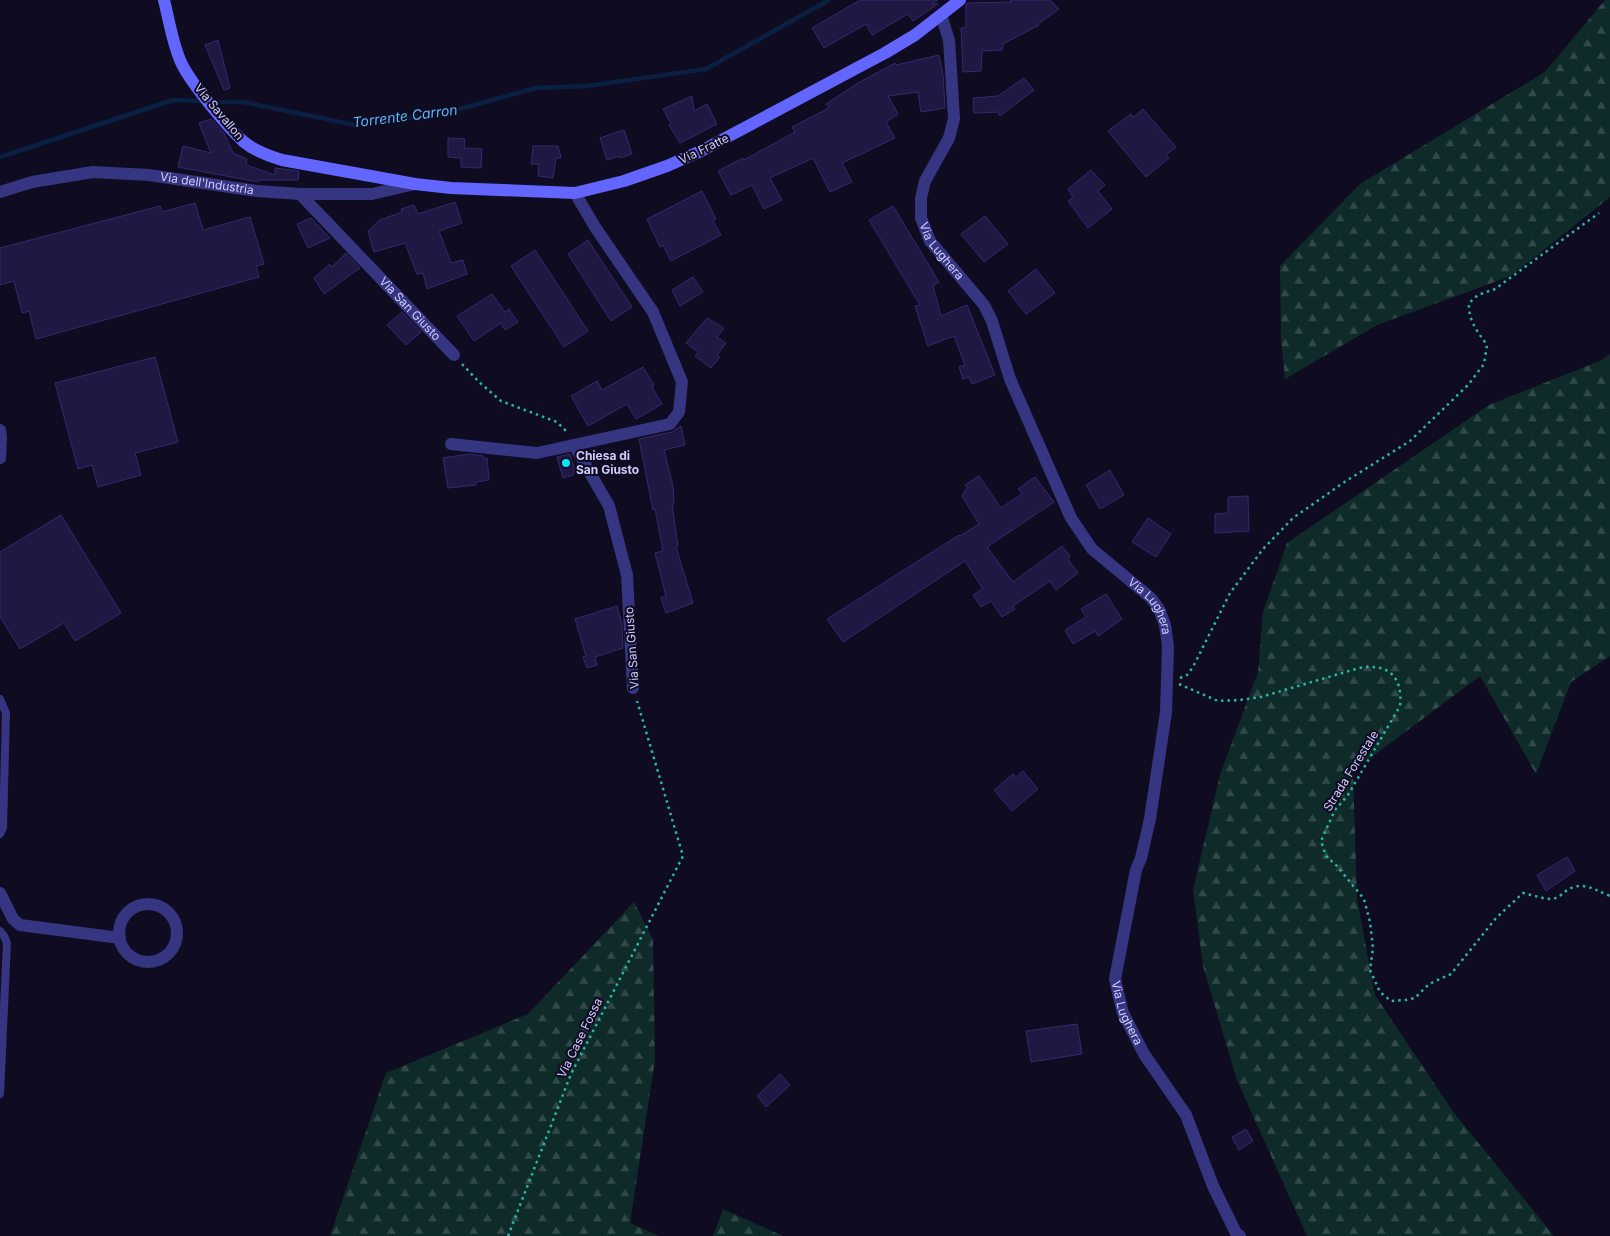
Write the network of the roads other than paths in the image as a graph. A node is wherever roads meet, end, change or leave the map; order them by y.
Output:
1 (164, 0) edge
2 (960, 0) edge
3 (942, 15) junction
4 (415, 184) junction
5 (0, 192) edge
6 (575, 193) junction
7 (300, 194) junction
8 (454, 355) road end
9 (0, 430) edge
10 (451, 444) dead end
11 (574, 445) junction
12 (0, 458) edge
13 (633, 688) road end
14 (0, 699) edge
15 (0, 834) edge
16 (0, 894) edge
17 (0, 931) edge
18 (120, 938) junction
19 (0, 1094) edge
20 (1237, 1235) edge

1 - 4 main road, Via Savallon
2 - 3 main road, Via Fratte
3 - 6 main road, Via Fratte
3 - 20 street, Via Lughera
4 - 6 main road, Via Fratte
4 - 7 street, Via dell'Industria
5 - 7 street, Via dell'Industria
6 - 11 street
7 - 8 street, Via San Giusto
9 - 12 street
10 - 11 street
11 - 13 street, Via San Giusto
14 - 15 lane
16 - 18 street
17 - 19 lane
18 - 18 street

